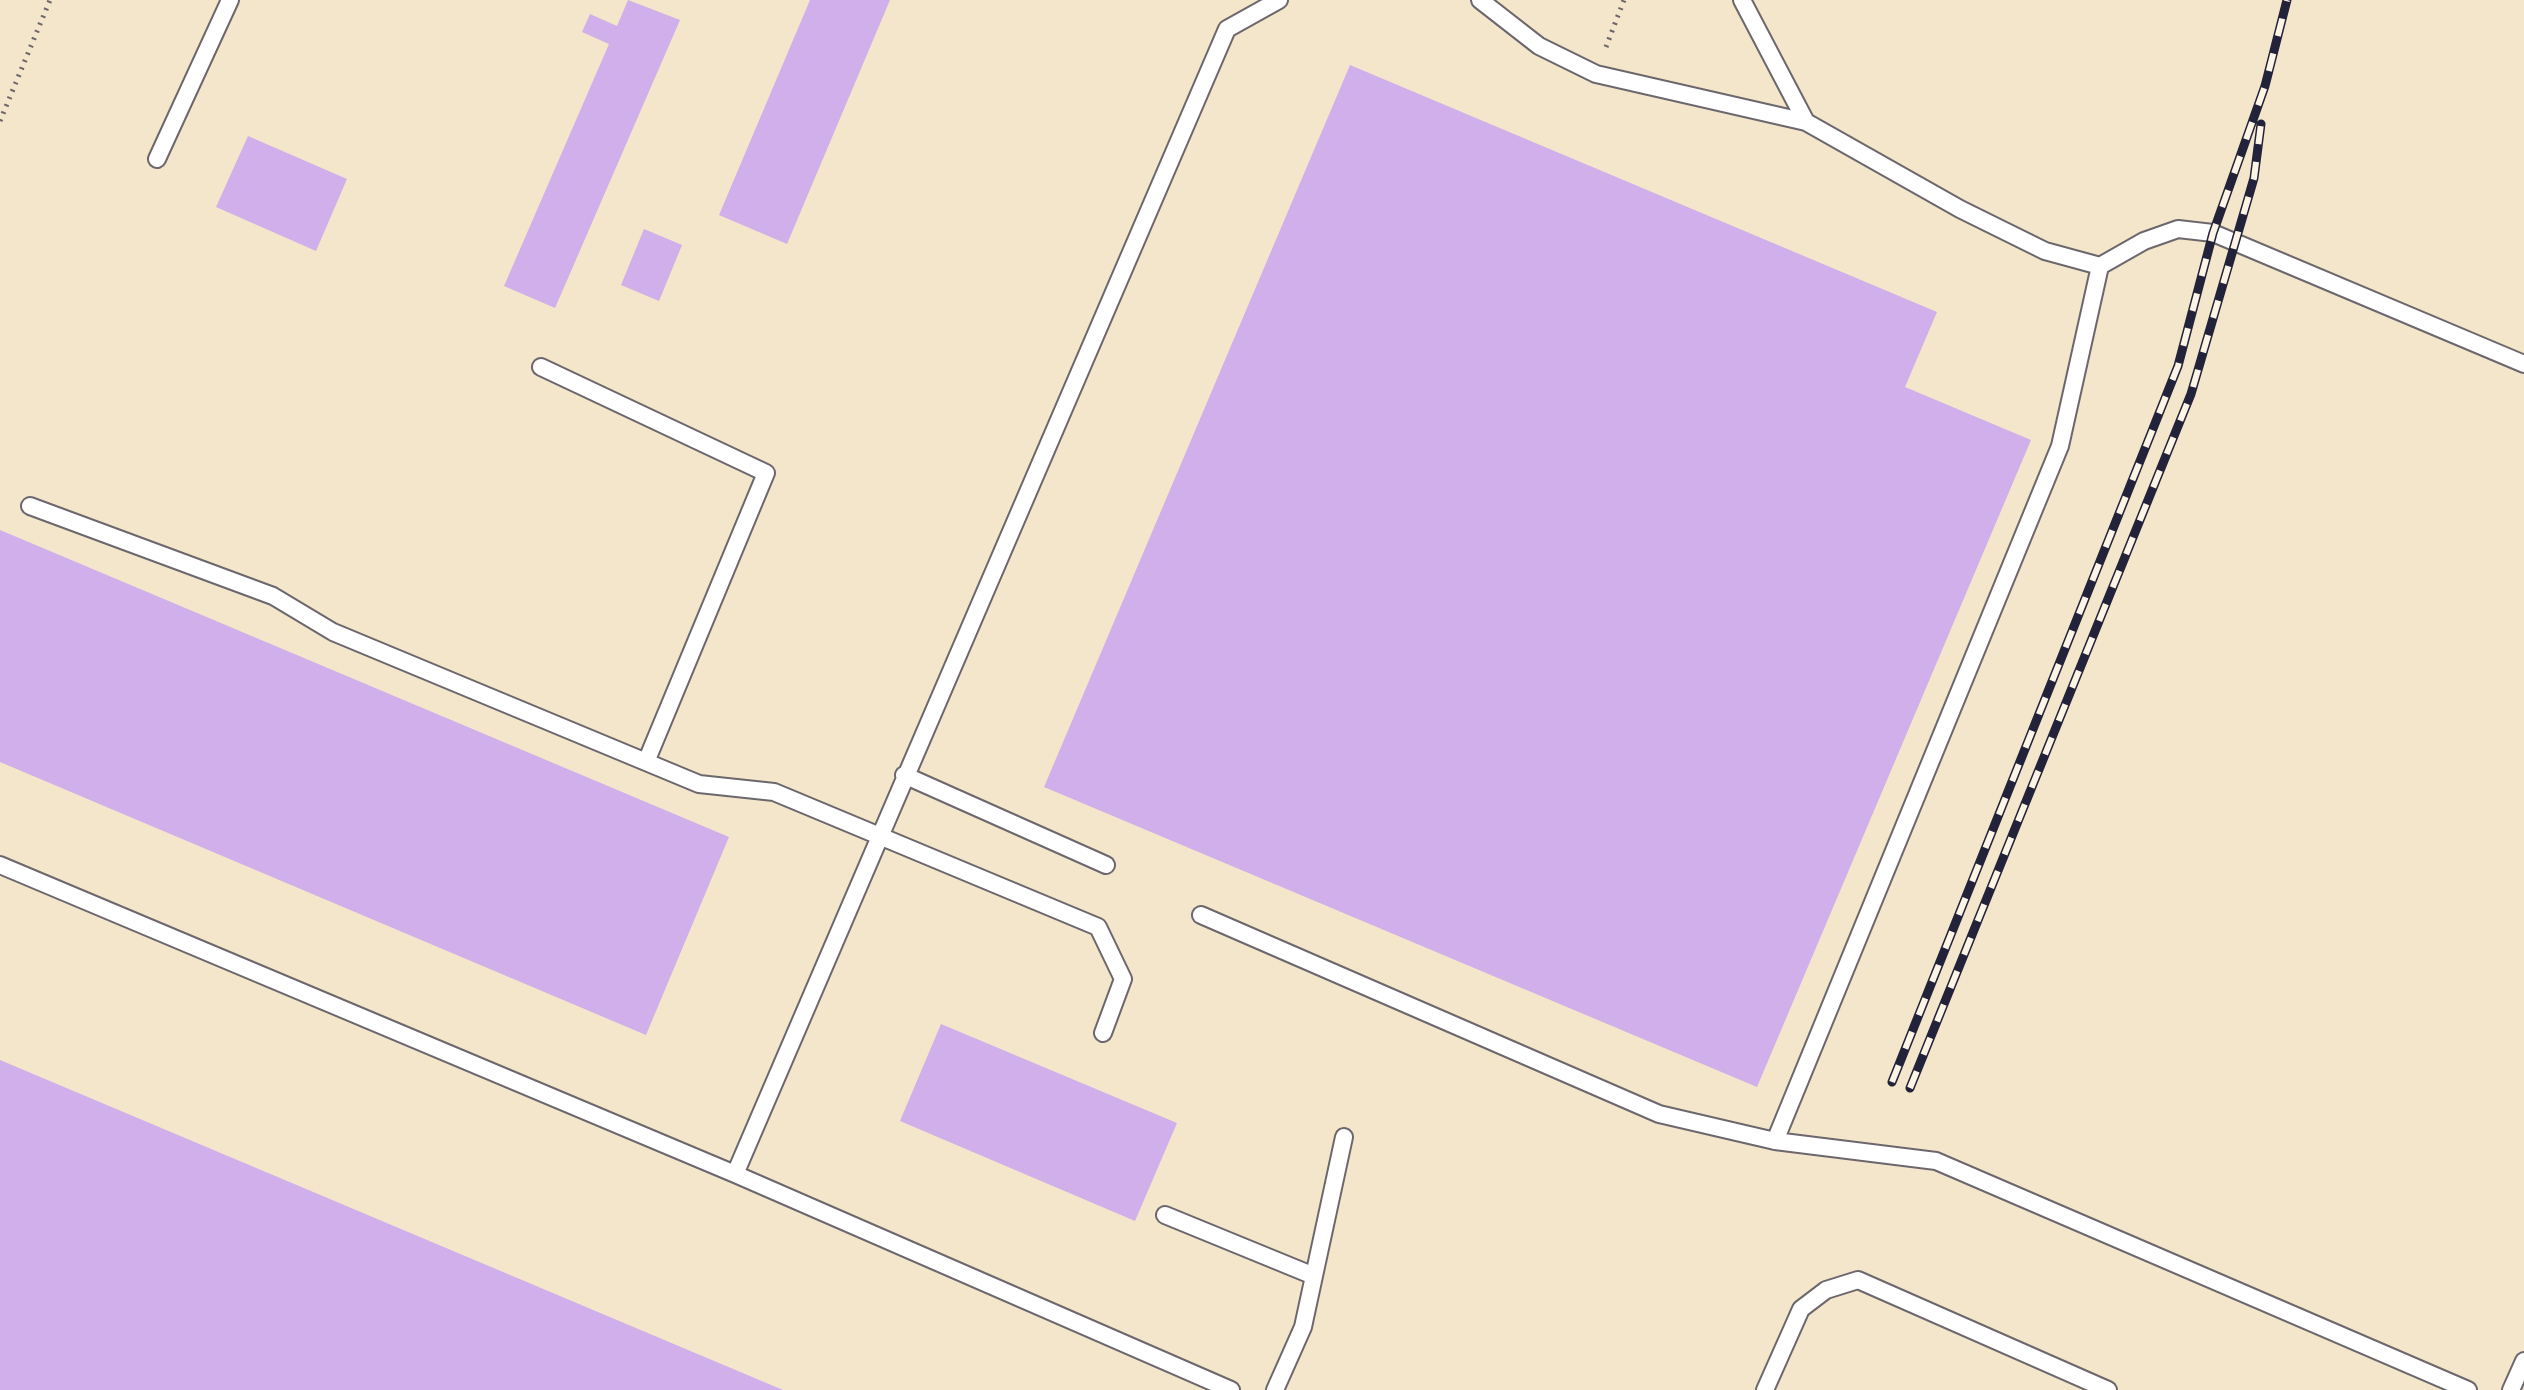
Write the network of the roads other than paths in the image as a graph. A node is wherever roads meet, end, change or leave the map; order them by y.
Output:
1 (230, 0) edge
2 (1279, 0) edge
3 (1480, 0) edge
4 (1742, 0) edge
5 (1806, 122) junction
6 (157, 159) dead end
7 (2100, 266) junction
8 (2524, 364) edge
9 (541, 367) dead end
10 (30, 506) dead end
11 (646, 762) junction
12 (904, 775) junction
13 (878, 835) junction
14 (0, 865) edge
15 (1106, 865) dead end
16 (1201, 915) dead end
17 (1103, 1033) dead end
18 (1344, 1137) dead end
19 (1775, 1141) junction
20 (735, 1174) junction
21 (1165, 1215) dead end
22 (1314, 1276) junction
23 (2524, 1361) edge
24 (1231, 1390) edge
25 (1275, 1390) edge
26 (1765, 1390) edge
27 (2108, 1390) edge
28 (2468, 1390) edge
29 (2511, 1390) edge

1 - 6 lane
2 - 12 lane
3 - 5 lane
4 - 5 lane
5 - 7 lane
7 - 8 lane
7 - 19 lane
9 - 11 lane
10 - 11 lane
11 - 13 lane
12 - 13 lane
12 - 15 lane
13 - 17 lane
13 - 20 lane
14 - 20 lane
16 - 19 lane
18 - 22 lane
19 - 28 lane
20 - 24 lane
21 - 22 lane
22 - 25 lane
23 - 29 lane
26 - 27 lane

